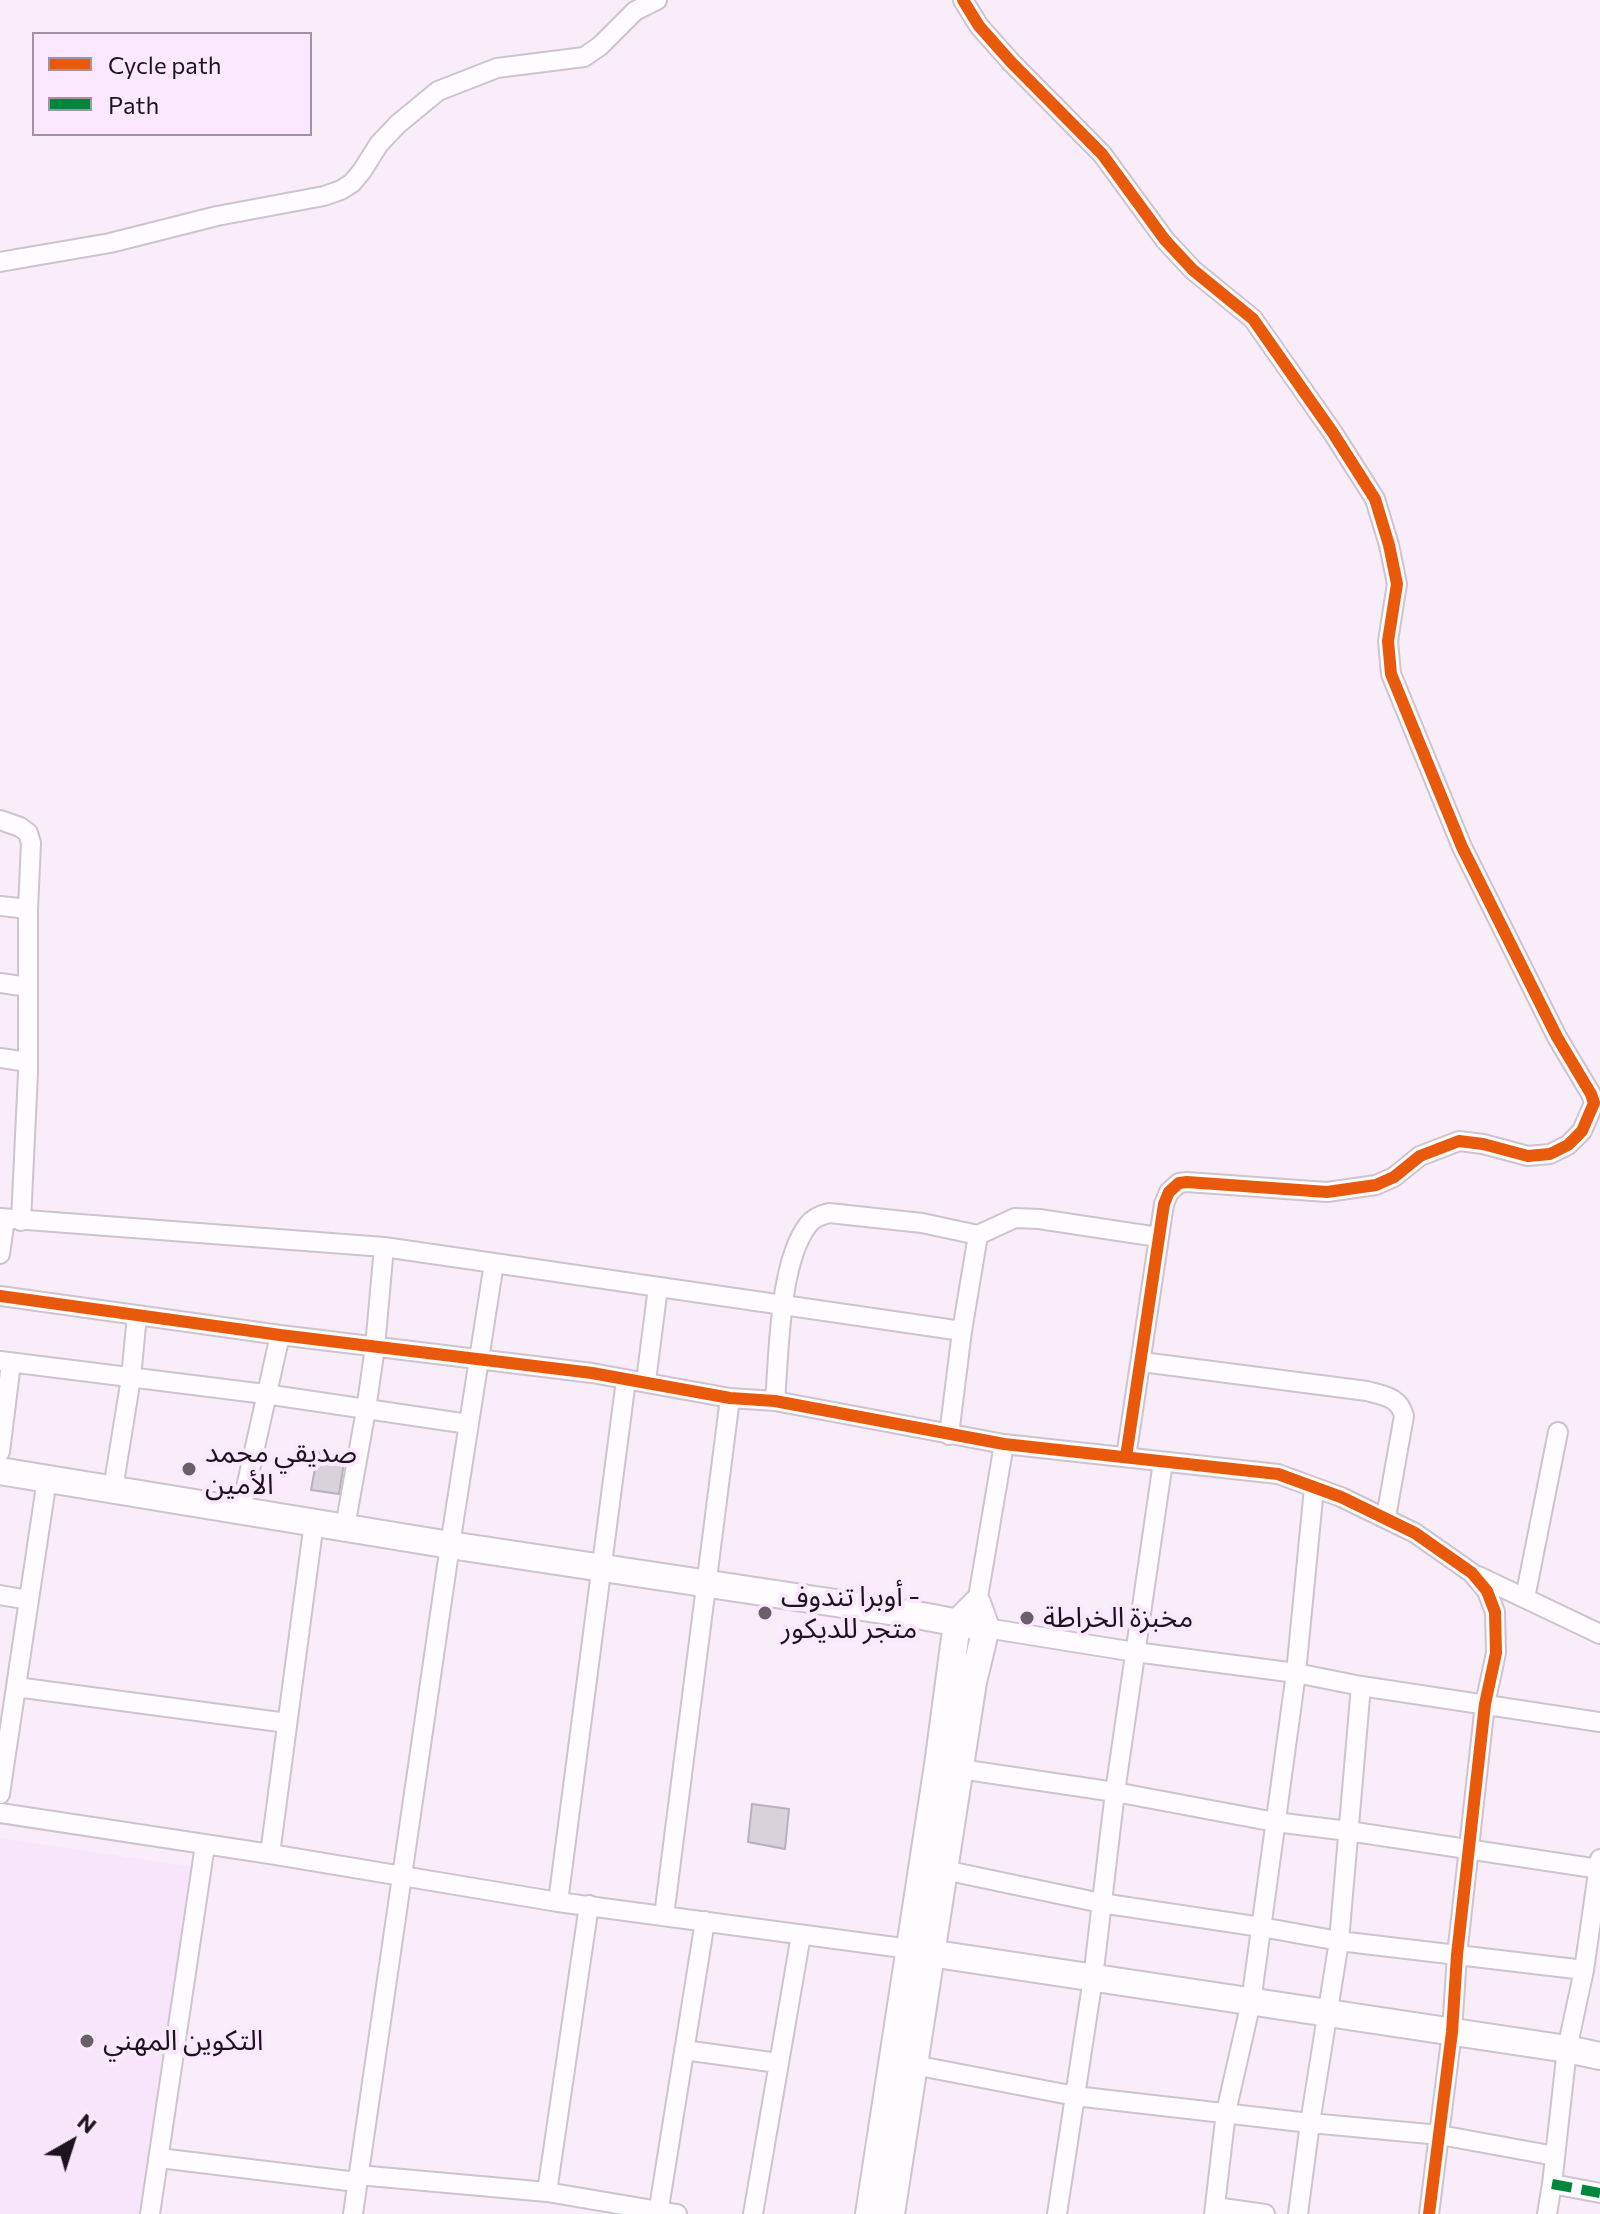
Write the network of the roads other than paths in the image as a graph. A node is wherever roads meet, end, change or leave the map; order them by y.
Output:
1 (657, 0) edge
2 (963, 0) edge
3 (0, 262) edge
4 (0, 820) edge
5 (0, 906) edge
6 (28, 909) junction
7 (0, 983) edge
8 (28, 987) junction
9 (0, 1058) edge
10 (28, 1062) junction
11 (9, 1219) edge
12 (978, 1235) junction
13 (1158, 1237) junction
14 (384, 1247) junction
15 (0, 1254) edge
16 (494, 1263) junction
17 (658, 1287) junction
18 (0, 1296) edge
19 (784, 1305) junction
20 (137, 1315) junction
21 (962, 1331) junction
22 (280, 1335) junction
23 (375, 1347) junction
24 (480, 1361) junction
25 (5, 1362) edge
26 (1142, 1362) junction
27 (131, 1378) junction
28 (626, 1380) junction
29 (646, 1381) junction
30 (265, 1394) junction
31 (730, 1398) junction
32 (775, 1401) junction
33 (366, 1410) junction
34 (468, 1424) junction
35 (1558, 1432) dead end
36 (949, 1435) junction
37 (1004, 1444) junction
38 (0, 1452) edge
39 (1126, 1457) junction
40 (1163, 1462) junction
41 (0, 1471) edge
42 (47, 1479) junction
43 (1314, 1488) junction
44 (113, 1489) junction
45 (241, 1510) junction
46 (1386, 1517) junction
47 (314, 1522) junction
48 (345, 1527) junction
49 (450, 1545) junction
50 (600, 1566) junction
51 (1472, 1573) junction
52 (708, 1585) junction
53 (0, 1595) edge
54 (1525, 1598) junction
55 (29, 1600) junction
56 (977, 1603) junction
57 (957, 1623) junction
58 (986, 1628) junction
59 (1600, 1634) edge
60 (1135, 1652) junction
61 (1296, 1673) junction
62 (1361, 1686) junction
63 (16, 1687) junction
64 (1485, 1704) junction
65 (1600, 1722) edge
66 (287, 1723) junction
67 (960, 1769) junction
68 (1115, 1792) junction
69 (0, 1794) edge
70 (0, 1813) edge
71 (1275, 1822) junction
72 (1348, 1831) junction
73 (205, 1845) junction
74 (1468, 1850) junction
75 (270, 1854) junction
76 (1600, 1866) edge
77 (944, 1870) junction
78 (403, 1875) junction
79 (558, 1902) junction
80 (1101, 1903) junction
81 (589, 1905) junction
82 (664, 1916) junction
83 (705, 1921) junction
84 (1261, 1927) junction
85 (801, 1935) junction
86 (1339, 1941) junction
87 (921, 1952) junction
88 (1457, 1955) junction
89 (1584, 1970) junction
90 (1093, 1978) junction
91 (1251, 2002) junction
92 (1327, 2013) junction
93 (1452, 2032) junction
94 (1567, 2049) junction
95 (684, 2050) junction
96 (1600, 2056) edge
97 (778, 2063) junction
98 (914, 2065) junction
99 (1075, 2096) junction
100 (1226, 2112) junction
101 (1310, 2123) junction
102 (1440, 2135) junction
103 (890, 2149) junction
104 (1555, 2156) junction
105 (159, 2158) junction
106 (358, 2179) junction
107 (1552, 2184) junction
108 (547, 2192) junction
109 (1600, 2193) edge
110 (1215, 2211) edge
111 (665, 2213) edge
112 (150, 2214) edge
113 (353, 2214) edge
114 (753, 2214) edge
115 (869, 2214) edge
116 (891, 2214) edge
117 (1057, 2214) edge
118 (1265, 2214) edge
119 (1298, 2214) edge
120 (1429, 2214) edge
121 (1547, 2214) edge

1 - 3 street
2 - 13 street
4 - 6 street
5 - 6 street
6 - 8 street
7 - 8 street
8 - 10 street
9 - 10 street
10 - 11 street
11 - 14 street
11 - 15 street
12 - 13 street
12 - 19 street
12 - 21 street
13 - 26 street
14 - 16 street
14 - 23 street
16 - 17 street
16 - 24 street
17 - 19 street
17 - 29 street
18 - 20 street
19 - 21 street
19 - 32 street
20 - 22 street
20 - 27 street
21 - 36 street
22 - 23 street
22 - 30 street
23 - 24 street
23 - 33 street
24 - 28 street
24 - 34 street
25 - 27 street
25 - 38 street
26 - 39 street
26 - 46 street
27 - 30 street
27 - 44 street
28 - 29 street
28 - 50 street
29 - 31 street
30 - 33 street
30 - 45 street
31 - 32 street
31 - 52 street
32 - 36 street
33 - 34 street
33 - 48 street
34 - 49 street
35 - 54 street
36 - 37 street
37 - 39 street
37 - 56 street
39 - 40 street
40 - 43 street
40 - 60 street
41 - 42 street
42 - 44 street
42 - 55 street
43 - 46 street
43 - 61 street
44 - 45 street
45 - 47 street
46 - 51 street
47 - 48 street
47 - 66 street
48 - 49 street
49 - 50 street
49 - 78 street
50 - 52 street
50 - 79 street
51 - 54 street
51 - 64 street
52 - 57 street
52 - 82 street
53 - 55 street
54 - 59 street
55 - 63 street
56 - 57 street
56 - 58 street
57 - 58 street
57 - 87 street
58 - 60 street
58 - 67 street
60 - 61 street
60 - 68 street
61 - 62 street
61 - 71 street
62 - 64 street
62 - 72 street
63 - 66 street
63 - 69 street
64 - 65 street
64 - 74 street
66 - 75 street
67 - 68 street
67 - 77 street
68 - 71 street
68 - 80 street
70 - 73 street
71 - 72 street
71 - 84 street
72 - 74 street
72 - 86 street
73 - 75 street
73 - 105 street
74 - 76 street
74 - 88 street
75 - 78 street
76 - 89 street
77 - 80 street
77 - 87 street
78 - 79 street
78 - 106 street
79 - 81 street
80 - 84 street
80 - 90 street
81 - 82 street
81 - 108 street
82 - 83 street
83 - 85 street
83 - 95 street
84 - 86 street
84 - 91 street
85 - 87 street
85 - 97 street
86 - 88 street
86 - 92 street
87 - 90 street
87 - 98 street
87 - 103 street
88 - 89 street
88 - 93 street
89 - 94 street
90 - 91 street
90 - 99 street
91 - 92 street
91 - 100 street
92 - 93 street
92 - 101 street
93 - 94 street
93 - 102 street
94 - 96 street
94 - 104 street
95 - 97 street
95 - 111 street
97 - 114 street
98 - 99 street
98 - 103 street
99 - 100 street
99 - 117 street
100 - 101 street
100 - 110 street
101 - 102 street
101 - 119 street
102 - 104 street
102 - 120 street
103 - 115 street
103 - 116 street
104 - 107 street
105 - 106 street
105 - 112 street
106 - 108 street
106 - 113 street
107 - 109 street
107 - 121 street
108 - 111 street
110 - 118 street

